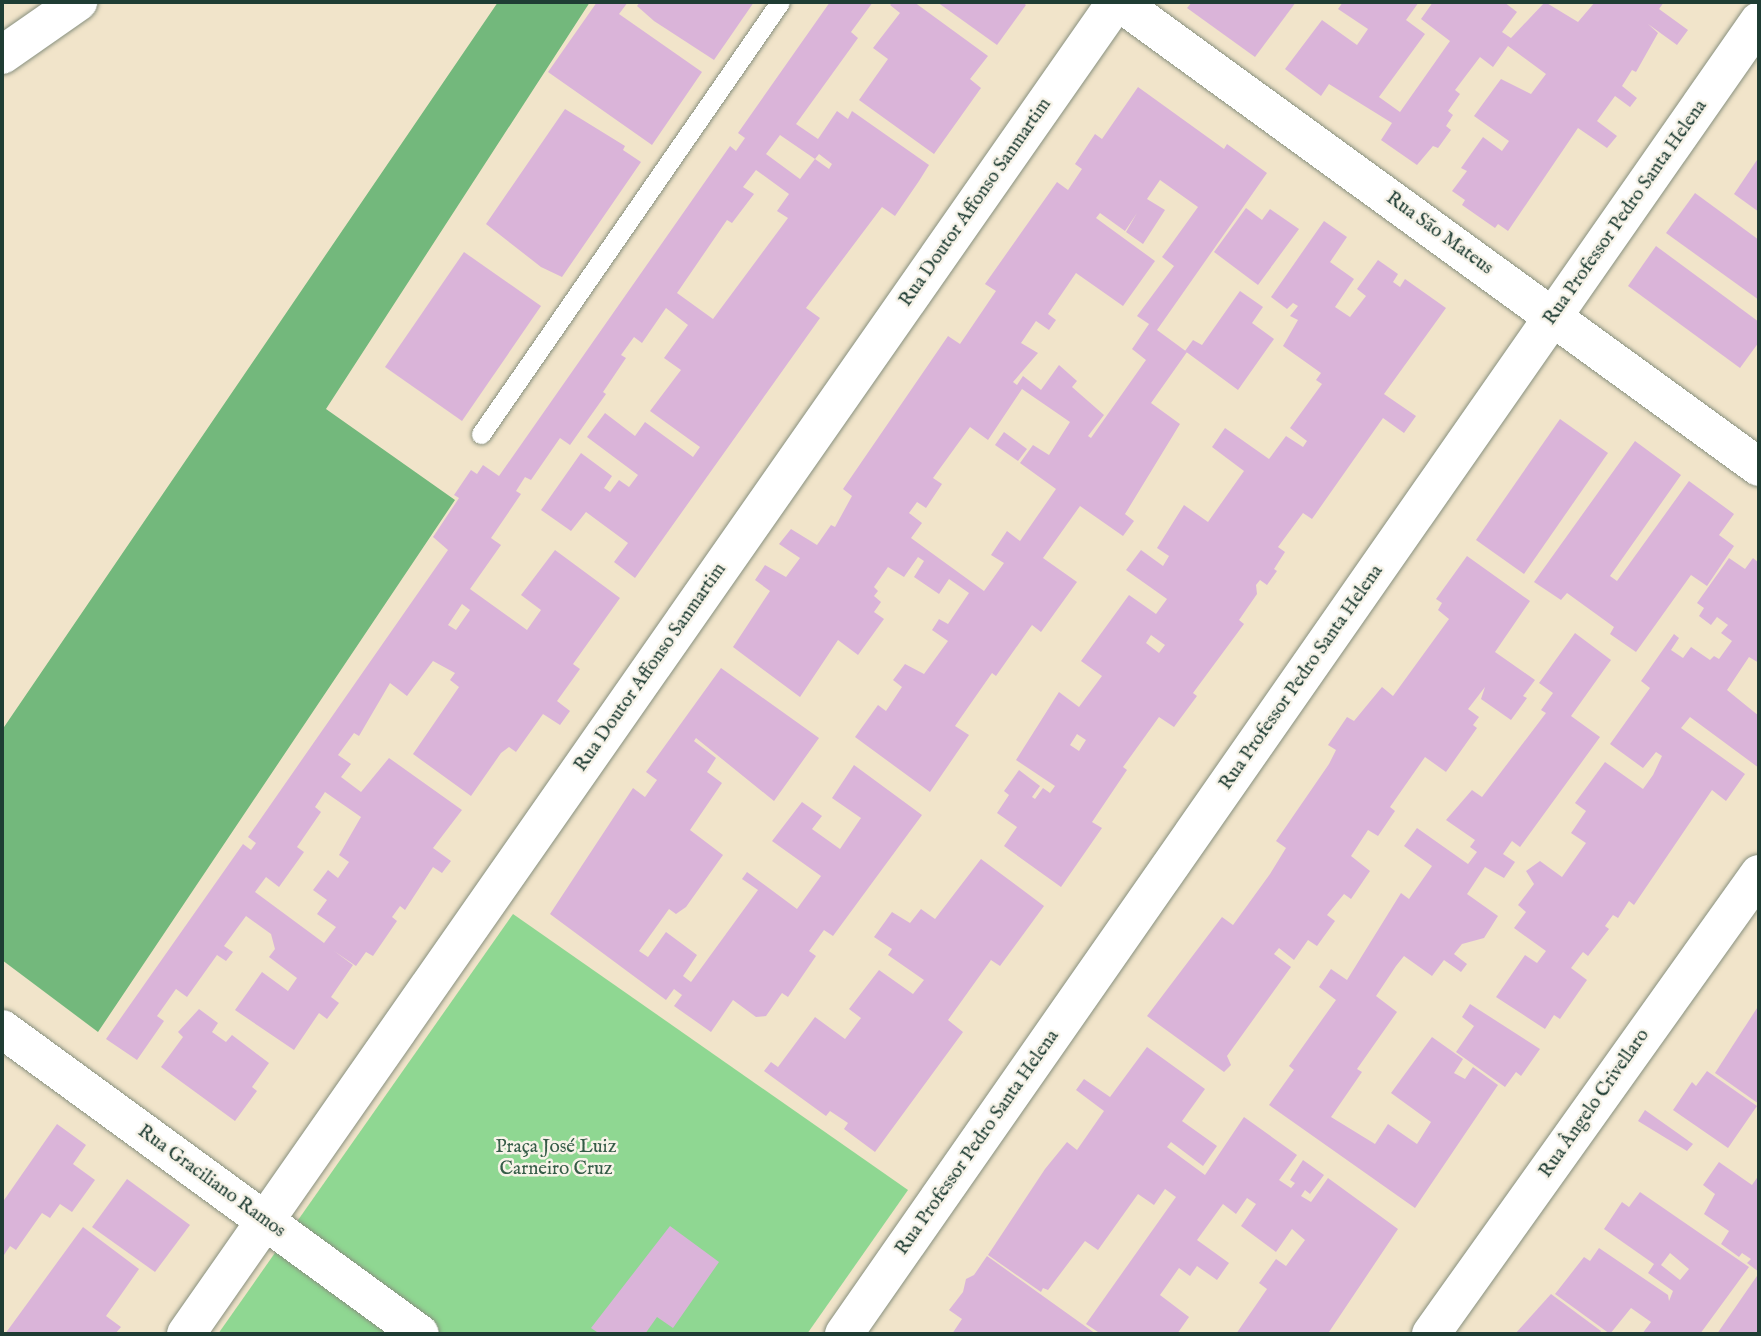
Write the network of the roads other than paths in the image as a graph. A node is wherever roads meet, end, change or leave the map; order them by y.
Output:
1 (78, 2) edge
2 (780, 2) edge
3 (1117, 2) edge
4 (1759, 21) edge
5 (2, 55) edge
6 (1553, 317) junction
7 (481, 434) dead end
8 (1759, 467) edge
9 (1759, 874) edge
10 (2, 1029) edge
11 (265, 1221) junction
12 (186, 1334) edge
13 (420, 1334) edge
14 (844, 1334) edge
15 (1432, 1334) edge

1 - 5 street
2 - 7 lane
3 - 6 street, Rua São Mateus
3 - 11 street, Rua Doutor Affonso Sanmartim
4 - 6 street, Rua Professor Pedro Santa Helena
6 - 8 street, Rua São Mateus
6 - 14 street, Rua Professor Pedro Santa Helena
9 - 15 street, Rua Ângelo Crivellaro
10 - 11 street, Rua Graciliano Ramos
11 - 12 street, Rua Doutor Affonso Sanmartim
11 - 13 street, Rua Graciliano Ramos

